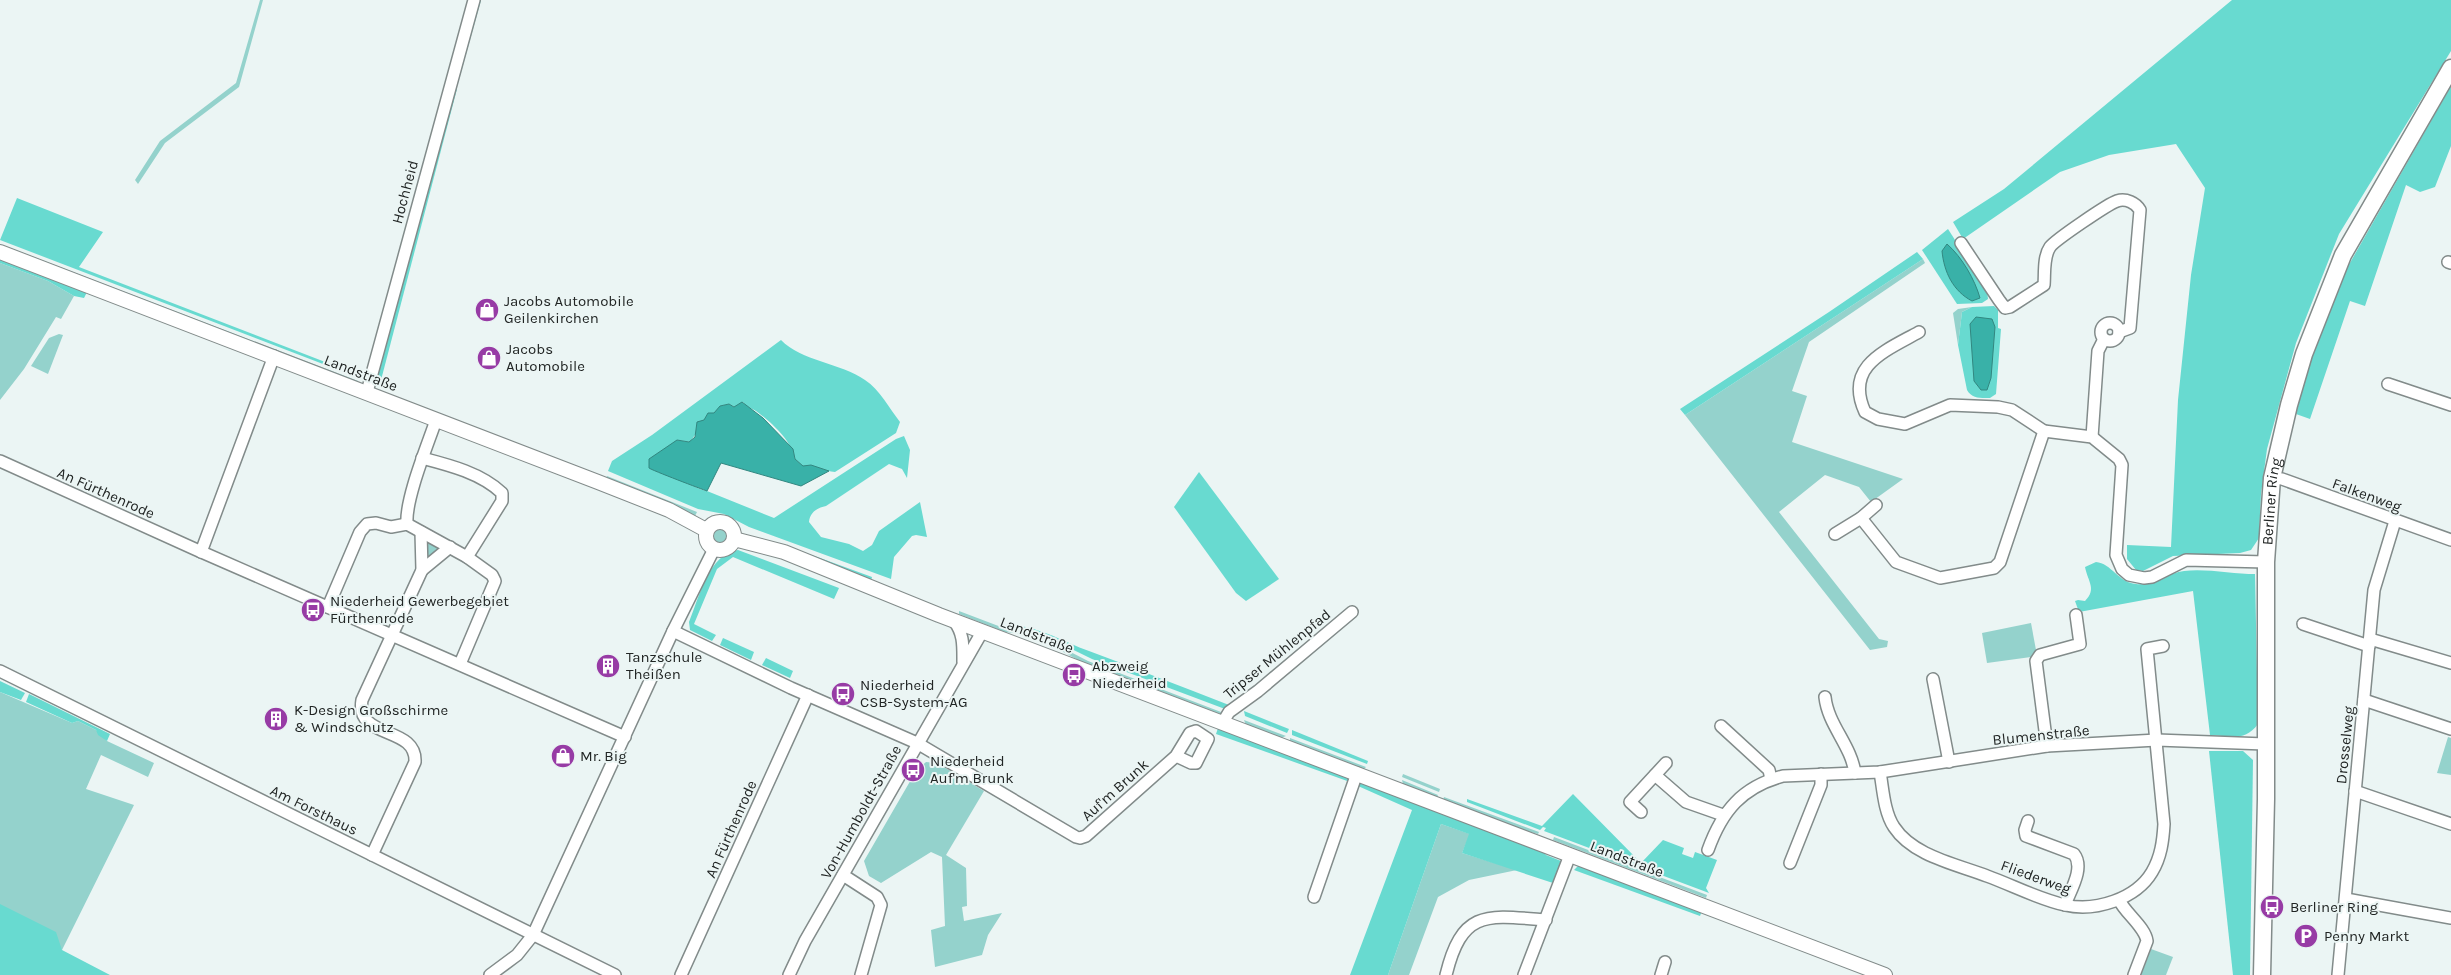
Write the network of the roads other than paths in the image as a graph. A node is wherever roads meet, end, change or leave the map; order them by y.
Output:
1 (474, 0) edge
2 (2451, 68) edge
3 (1961, 243) dead end
4 (0, 252) edge
5 (1919, 332) dead end
6 (274, 356) junction
7 (2388, 384) dead end
8 (367, 392) junction
9 (2451, 405) edge
10 (436, 420) junction
11 (2044, 431) junction
12 (2092, 437) junction
13 (422, 458) junction
14 (0, 461) edge
15 (2272, 478) junction
16 (1876, 505) dead end
17 (1861, 518) junction
18 (2395, 521) junction
19 (407, 524) junction
20 (706, 530) junction
21 (421, 532) junction
22 (1835, 534) dead end
23 (734, 539) junction
24 (2451, 540) edge
25 (450, 547) junction
26 (714, 549) junction
27 (200, 552) junction
28 (468, 557) junction
29 (2266, 562) junction
30 (422, 570) junction
31 (328, 607) junction
32 (1352, 612) dead end
33 (2076, 615) dead end
34 (954, 621) junction
35 (2303, 624) dead end
36 (673, 632) junction
37 (982, 632) junction
38 (393, 635) junction
39 (2370, 642) junction
40 (2163, 646) dead end
41 (2451, 663) edge
42 (460, 664) junction
43 (962, 666) junction
44 (0, 671) edge
45 (1933, 679) dead end
46 (808, 695) junction
47 (1825, 697) dead end
48 (2364, 700) junction
49 (1223, 722) junction
50 (1722, 726) dead end
51 (2451, 729) edge
52 (625, 737) junction
53 (2158, 740) junction
54 (917, 743) junction
55 (2266, 744) junction
56 (2047, 746) junction
57 (1176, 756) dead end
58 (1949, 762) junction
59 (1666, 763) dead end
60 (1880, 772) junction
61 (1357, 773) junction
62 (1855, 773) junction
63 (1821, 774) junction
64 (1655, 775) junction
65 (1771, 779) junction
66 (2355, 791) junction
67 (1641, 812) dead end
68 (1723, 815) junction
69 (2028, 821) dead end
70 (2451, 824) edge
71 (1708, 850) dead end
72 (372, 855) junction
73 (1570, 855) junction
74 (1790, 863) dead end
75 (843, 875) junction
76 (1314, 897) dead end
77 (2346, 899) junction
78 (2119, 900) junction
79 (2065, 905) junction
80 (2451, 918) edge
81 (1546, 920) junction
82 (533, 935) junction
83 (1665, 962) dead end
84 (490, 975) edge
85 (615, 975) edge
86 (681, 975) edge
87 (789, 975) edge
88 (861, 975) edge
89 (1446, 975) edge
90 (1524, 975) edge
91 (1660, 975) edge
92 (1885, 975) edge
93 (2134, 975) edge
94 (2262, 975) edge
95 (2338, 975) edge

1 - 8 street, Hochheid
2 - 15 main road, Berliner Ring
3 - 12 street
4 - 6 street, Landstraße
5 - 11 street
6 - 8 street, Landstraße
6 - 27 street
7 - 9 street
8 - 10 street, Landstraße
10 - 13 street
10 - 20 street, Landstraße
11 - 12 street
11 - 17 street
12 - 29 street
13 - 19 street
13 - 28 street
14 - 27 street, An Fürthenrode
15 - 18 street, Falkenweg
15 - 29 main road, Berliner Ring
16 - 17 street
17 - 22 street
18 - 24 street, Falkenweg
18 - 39 street, Drosselweg
19 - 21 street
19 - 31 street
20 - 23 street
20 - 26 street
21 - 25 street
21 - 30 street
23 - 26 street
23 - 34 street, Landstraße
25 - 28 street
25 - 30 street
26 - 36 street
27 - 31 street, An Fürthenrode
28 - 42 street
29 - 55 main road, Berliner Ring
30 - 38 street
31 - 38 street, An Fürthenrode
32 - 49 street, Tripser Mühlenpfad
33 - 56 street
34 - 37 street, Landstraße
34 - 43 street, Von-Humboldt-Straße
35 - 39 street
36 - 46 street
36 - 52 street
37 - 43 street, Von-Humboldt-Straße
37 - 49 street, Landstraße
38 - 42 street, An Fürthenrode
38 - 72 street
39 - 41 street
39 - 48 street, Drosselweg
40 - 53 street, Fliederweg
42 - 52 street, An Fürthenrode
43 - 54 street, Von-Humboldt-Straße
44 - 72 street, Am Forsthaus
45 - 58 street
46 - 54 street
46 - 86 street, An Fürthenrode
47 - 62 street
48 - 51 street
48 - 66 street, Drosselweg
49 - 61 street, Landstraße
50 - 65 street
52 - 82 street
53 - 55 street, Blumenstraße
53 - 56 street, Blumenstraße
53 - 78 street, Fliederweg
54 - 57 street, Auf'm Brunk
54 - 75 street, Von-Humboldt-Straße
55 - 94 main road, Berliner Ring
56 - 58 street, Blumenstraße
58 - 60 street, Blumenstraße
59 - 64 street
60 - 62 street, Blumenstraße
60 - 79 street, Fliederweg
61 - 73 street, Landstraße
61 - 76 street
62 - 63 street, Blumenstraße
63 - 65 street, Blumenstraße
63 - 74 street
64 - 67 street
64 - 68 street
65 - 68 street, Blumenstraße
66 - 70 street
66 - 77 street, Drosselweg
68 - 71 street, Blumenstraße
69 - 79 street
72 - 82 street, Am Forsthaus
73 - 81 street
73 - 92 street, Landstraße
75 - 87 street, Von-Humboldt-Straße
75 - 88 street
77 - 80 street
77 - 95 street, Drosselweg
78 - 79 street, Fliederweg
78 - 93 street
81 - 89 street
81 - 90 street
82 - 84 street
82 - 85 street, Am Forsthaus
83 - 91 street

